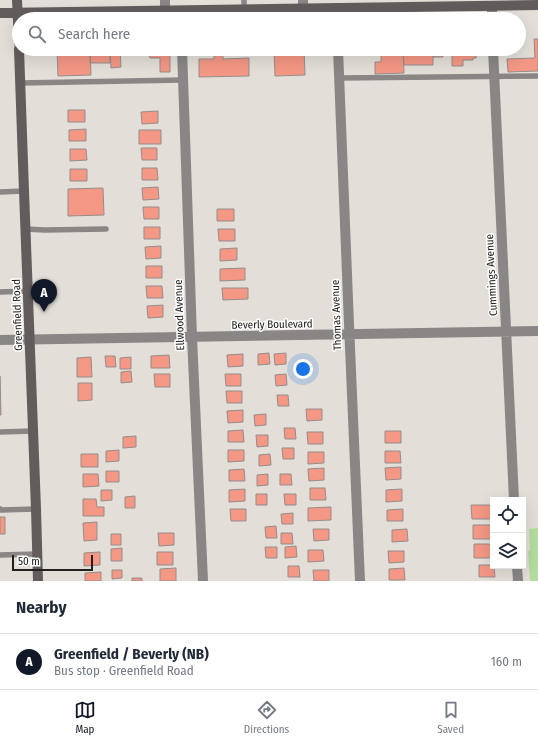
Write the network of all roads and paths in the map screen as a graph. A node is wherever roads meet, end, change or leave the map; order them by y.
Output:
1 (17, 0) edge
2 (441, 3) edge
3 (303, 4) edge
4 (165, 5) edge
5 (244, 5) edge
6 (538, 5) edge
7 (492, 6) junction
8 (336, 8) junction
9 (18, 12) edge
10 (36, 12) edge
11 (176, 12) edge
12 (199, 12) edge
13 (336, 12) edge
14 (492, 12) edge
15 (0, 13) edge
16 (12, 13) edge
17 (19, 56) edge
18 (182, 56) edge
19 (338, 56) edge
20 (494, 56) edge
21 (495, 76) junction
22 (538, 76) edge
23 (339, 78) junction
24 (183, 80) junction
25 (20, 83) junction
26 (24, 191) junction
27 (0, 192) edge
28 (25, 229) junction
29 (106, 229) dead end
30 (28, 291) junction
31 (0, 292) edge
32 (506, 332) junction
33 (538, 332) edge
34 (349, 335) junction
35 (192, 337) junction
36 (0, 340) edge
37 (30, 340) junction
38 (33, 431) junction
39 (0, 432) edge
40 (514, 497) edge
41 (0, 508) edge
42 (36, 509) junction
43 (37, 554) junction
44 (0, 555) edge
45 (517, 569) edge
46 (38, 581) edge
47 (203, 581) edge
48 (360, 581) edge
49 (518, 581) edge

1 - 9 main road
2 - 7 main road
2 - 8 main road
3 - 5 main road
3 - 8 main road
4 - 10 main road
4 - 11 main road
5 - 12 main road
6 - 7 main road
7 - 14 street
8 - 13 street
15 - 16 main road
17 - 25 main road, Greenfield Road
18 - 24 street, Ellwood Avenue
19 - 23 street, Thomas Avenue
20 - 21 street, Cummings Avenue
21 - 22 lane
21 - 23 lane
21 - 32 street, Cummings Avenue
23 - 34 street, Thomas Avenue
24 - 25 lane
24 - 35 street, Ellwood Avenue
25 - 26 main road, Greenfield Road
26 - 27 lane
26 - 28 main road, Greenfield Road
28 - 29 lane
28 - 30 main road, Greenfield Road
30 - 31 lane
30 - 37 main road, Greenfield Road
32 - 33 street, Beverly Boulevard
32 - 34 street, Beverly Boulevard
32 - 40 street, Cummings Avenue
34 - 35 street, Beverly Boulevard
34 - 48 street, Thomas Avenue
35 - 37 street, Beverly Boulevard
35 - 47 street, Ellwood Avenue
36 - 37 street, Beverly Boulevard
37 - 38 main road, Greenfield Road
38 - 39 lane
38 - 42 main road, Greenfield Road
41 - 42 lane
42 - 43 main road, Greenfield Road
43 - 44 lane
43 - 46 main road, Greenfield Road
45 - 49 street

